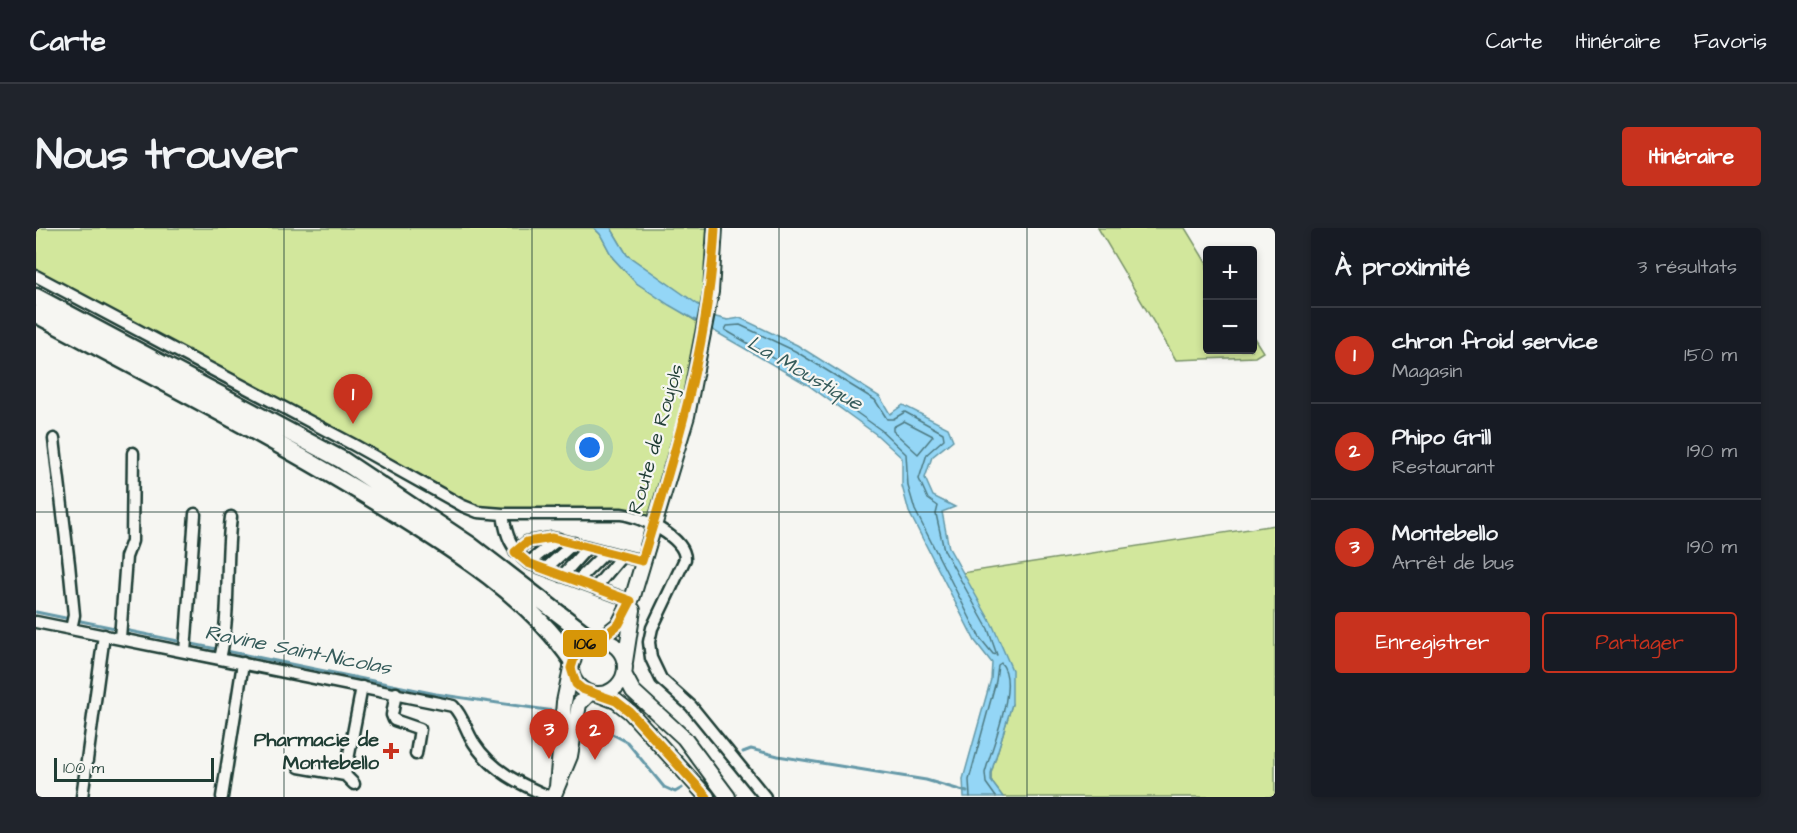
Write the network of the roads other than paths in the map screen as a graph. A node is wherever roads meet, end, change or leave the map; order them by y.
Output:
1 (715, 228) edge
2 (36, 276) edge
3 (36, 297) edge
4 (36, 314) edge
5 (54, 439) dead end
6 (133, 453) dead end
7 (195, 514) dead end
8 (503, 514) junction
9 (231, 517) dead end
10 (653, 524) junction
11 (559, 539) junction
12 (574, 543) junction
13 (588, 547) junction
14 (515, 552) junction
15 (606, 552) junction
16 (622, 556) junction
17 (642, 561) junction
18 (528, 563) junction
19 (545, 570) junction
20 (562, 576) junction
21 (577, 581) junction
22 (595, 588) junction
23 (632, 598) junction
24 (36, 622) edge
25 (72, 623) junction
26 (121, 631) junction
27 (104, 635) junction
28 (596, 640) junction
29 (186, 646) junction
30 (222, 653) junction
31 (243, 663) junction
32 (571, 664) junction
33 (625, 668) junction
34 (362, 687) junction
35 (396, 693) junction
36 (594, 694) junction
37 (416, 754) dead end
38 (299, 767) dead end
39 (345, 775) junction
40 (354, 784) dead end
41 (553, 794) edge
42 (82, 797) edge
43 (222, 797) edge
44 (707, 797) edge
45 (728, 797) edge
46 (765, 797) edge

1 - 10 main road, Route de Roujols
2 - 8 street
3 - 28 highway
4 - 32 highway
5 - 25 street
6 - 26 street
7 - 29 street
8 - 10 street
8 - 14 street
9 - 30 street
10 - 17 main road, Route de Roujols
10 - 46 street
11 - 12 street
11 - 14 street
11 - 18 street
12 - 13 street
12 - 19 street
13 - 15 street
13 - 20 street
14 - 18 street
15 - 16 street
15 - 21 street
16 - 17 street
16 - 22 street
17 - 23 main road, Route de Roujols
18 - 19 street
19 - 20 street
20 - 21 street
21 - 22 street
22 - 23 street
23 - 28 main road, Route de Roujols
23 - 33 main road, Route de Roujols
24 - 25 street
25 - 27 street
26 - 27 street
26 - 29 street
27 - 42 street
28 - 32 main road
28 - 33 main road
29 - 30 street
30 - 31 street
31 - 34 street
31 - 43 street
32 - 36 main road
32 - 41 main road
33 - 36 main road
33 - 45 main road
34 - 35 street
34 - 39 street
35 - 37 street
35 - 41 street
36 - 41 main road
36 - 44 main road
38 - 39 street
39 - 40 street

